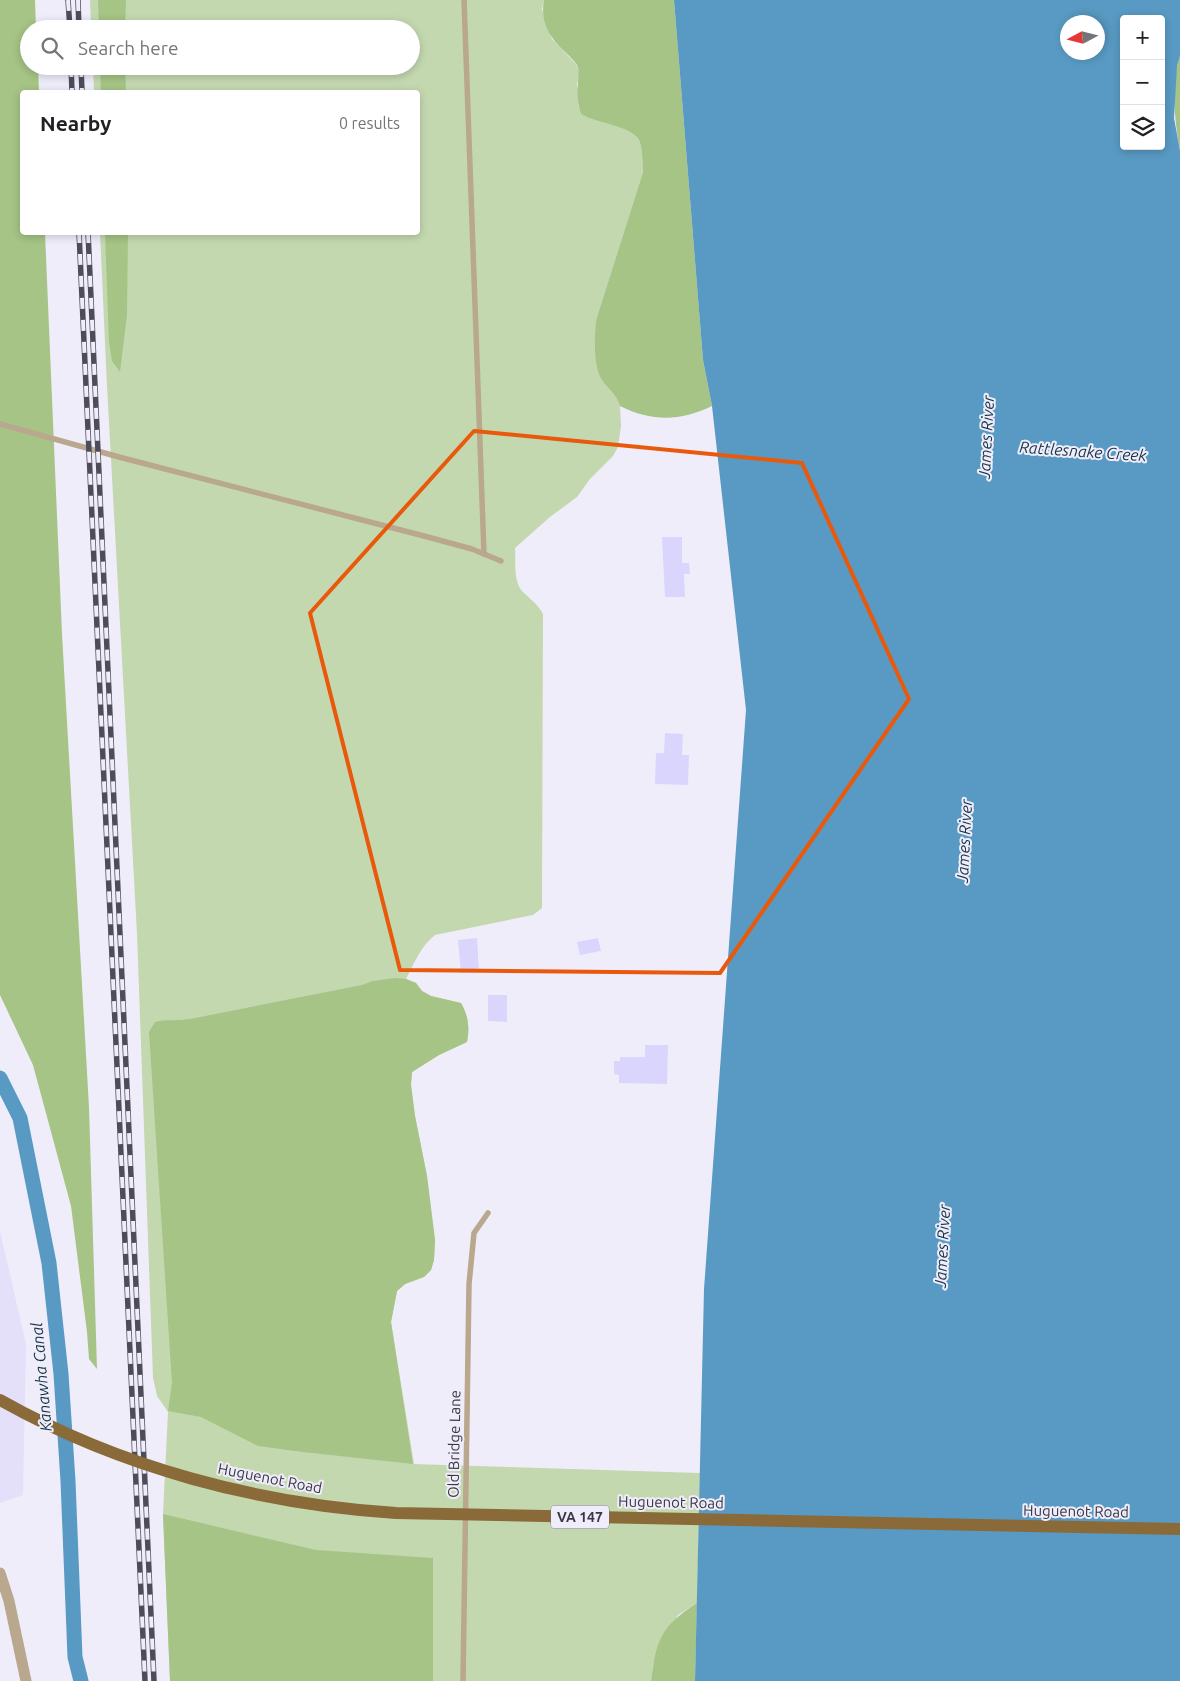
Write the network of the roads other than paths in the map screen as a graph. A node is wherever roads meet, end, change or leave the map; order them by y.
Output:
1 (464, 0) edge
2 (0, 424) edge
3 (484, 554) junction
4 (501, 561) dead end
5 (488, 1213) dead end
6 (0, 1400) edge
7 (1180, 1529) edge
8 (0, 1573) edge
9 (26, 1681) edge
10 (463, 1681) edge

1 - 3 lane
2 - 3 lane
3 - 4 lane
5 - 10 lane, Old Bridge Lane
6 - 7 main road, Huguenot Road / VA 147, bridge
8 - 9 street

